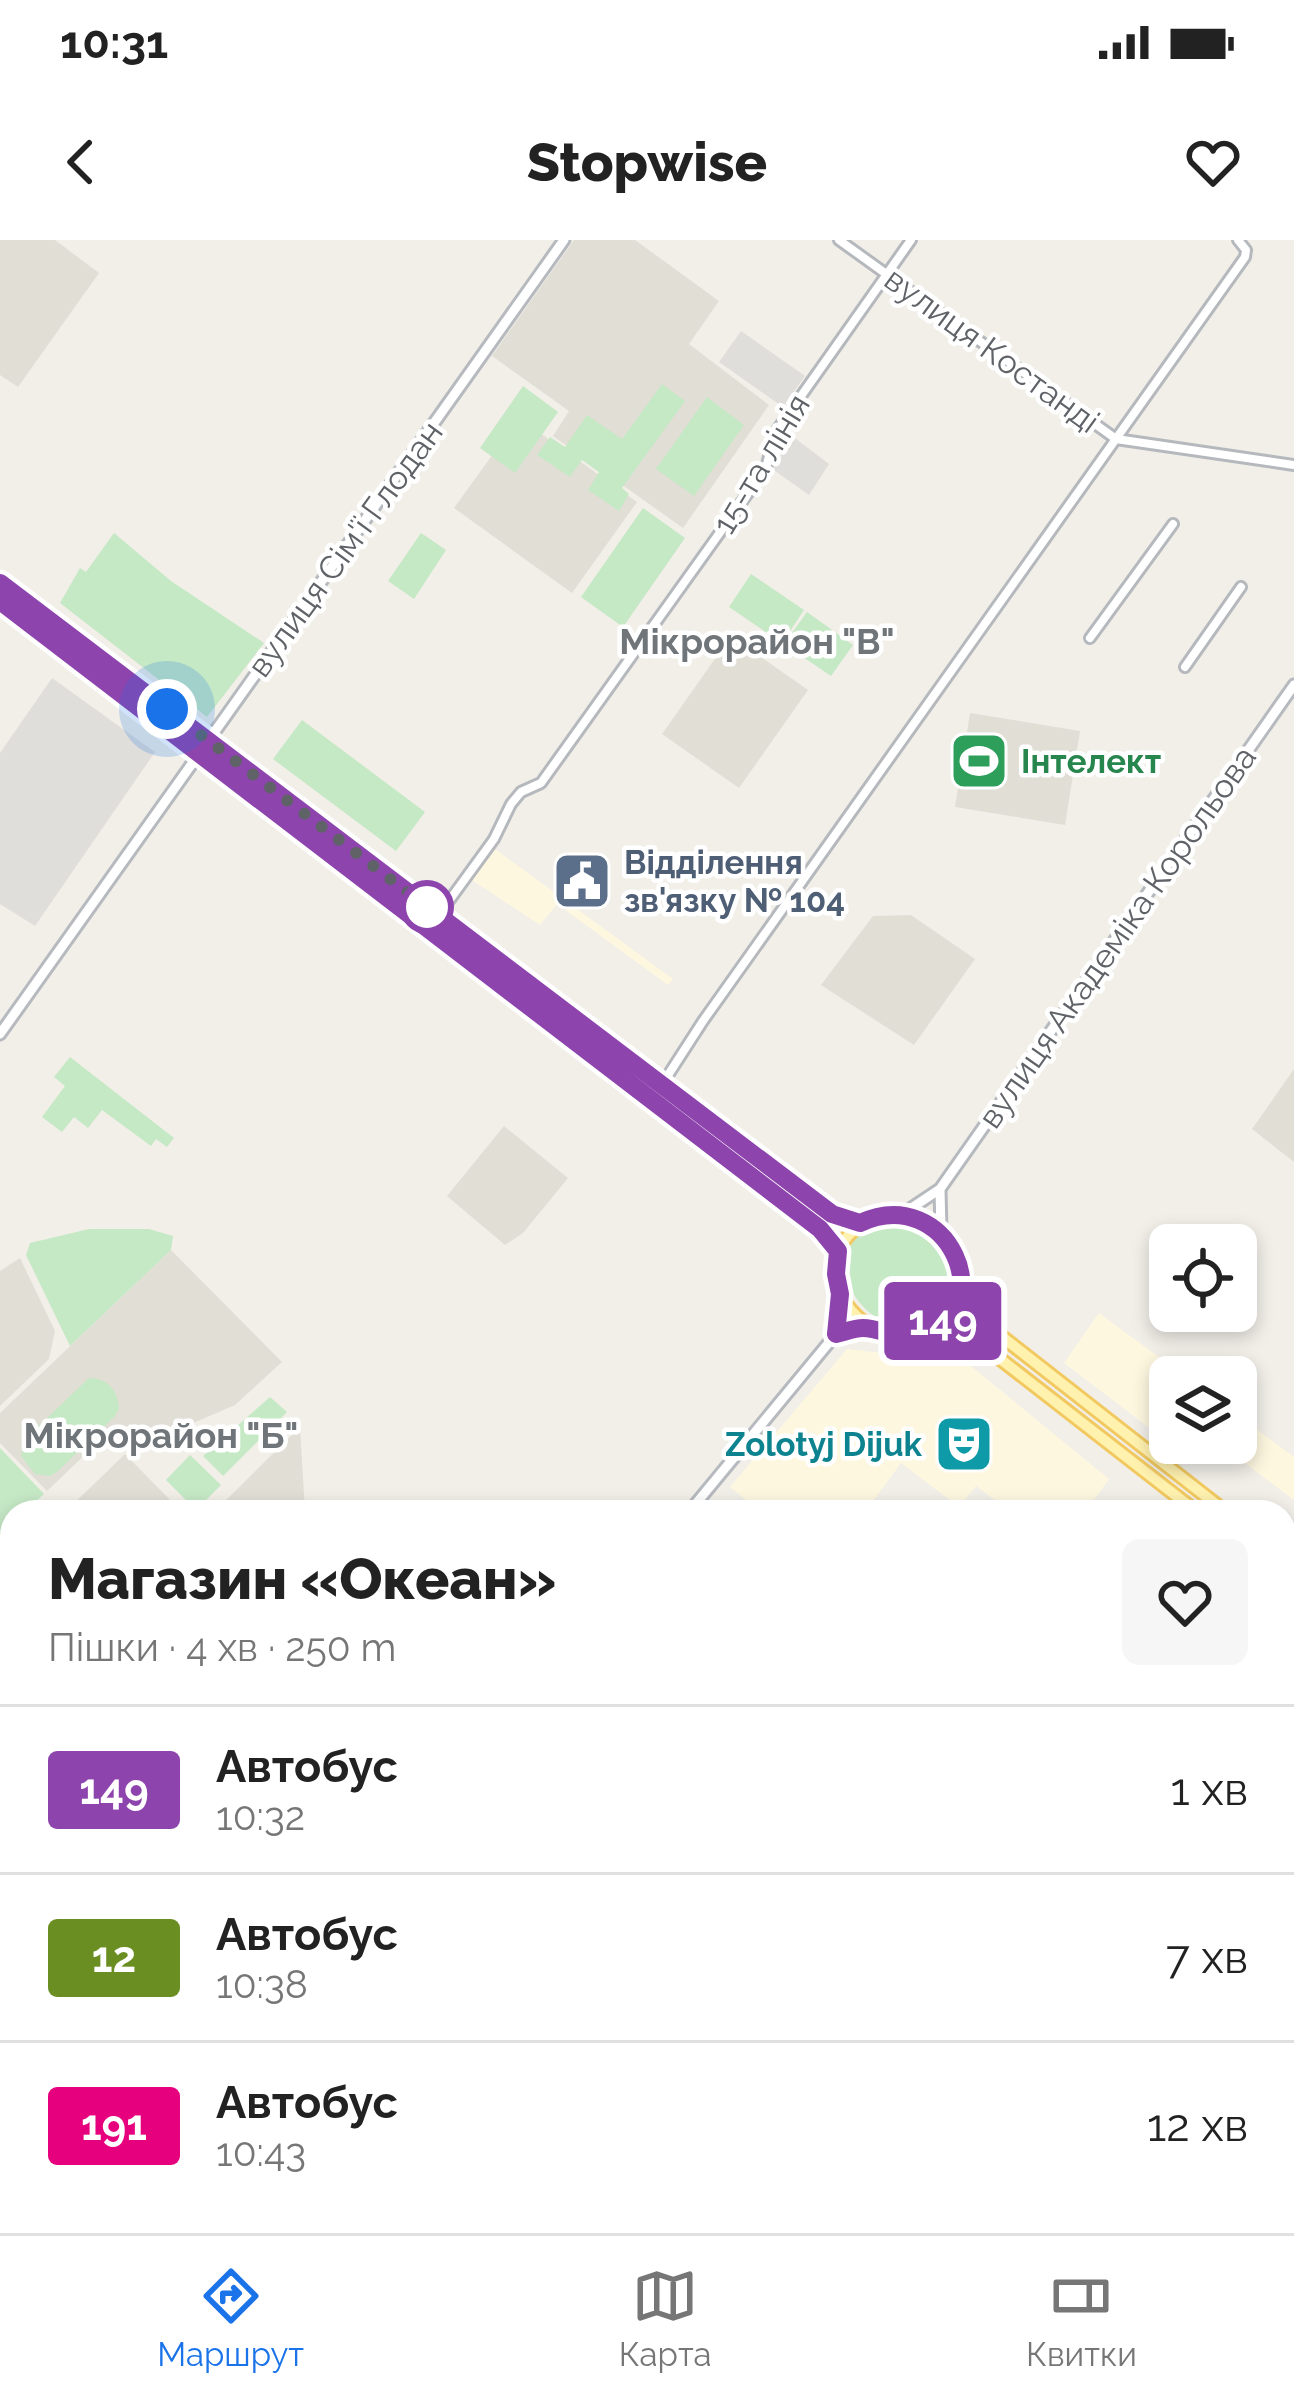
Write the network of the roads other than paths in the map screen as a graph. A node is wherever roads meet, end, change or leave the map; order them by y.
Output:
1 (564, 240) edge
2 (839, 240) edge
3 (911, 240) edge
4 (1238, 240) edge
5 (887, 274) junction
6 (1117, 439) junction
7 (1294, 465) edge
8 (1173, 524) dead end
9 (0, 583) edge
10 (1240, 587) dead end
11 (0, 601) edge
12 (1090, 638) dead end
13 (1185, 667) dead end
14 (1294, 685) edge
15 (208, 740) junction
16 (199, 753) junction
17 (438, 916) junction
18 (428, 929) junction
19 (0, 1034) edge
20 (662, 1084) junction
21 (652, 1100) junction
22 (940, 1189) junction
23 (901, 1215) junction
24 (860, 1223) junction
25 (941, 1232) junction
26 (838, 1251) junction
27 (962, 1274) junction
28 (840, 1294) junction
29 (875, 1330) junction
30 (836, 1334) junction
31 (922, 1335) junction
32 (699, 1500) edge
33 (1182, 1500) edge
34 (1211, 1500) edge

1 - 15 main road, вулиця Сім'ї Глодан
2 - 5 street, вулиця Костанді
3 - 5 street, 15-та лінія
4 - 6 street
5 - 6 street, вулиця Костанді
5 - 17 street, 15-та лінія
6 - 7 street, вулиця Костанді
6 - 20 street
8 - 12 street
9 - 15 main road
10 - 13 street
11 - 16 main road
14 - 22 main road, вулиця Академіка Корольова
15 - 16 main road, вулиця Сім'ї Глодан
15 - 17 main road
16 - 18 main road
16 - 19 main road, вулиця Сім'ї Глодан
17 - 18 main road
17 - 20 main road
18 - 21 main road
20 - 21 street
20 - 24 main road
21 - 26 main road
22 - 23 main road, вулиця Академіка Корольова
22 - 25 main road
23 - 24 main road
23 - 25 main road
24 - 26 main road
25 - 27 main road
26 - 28 main road
27 - 31 main road
27 - 34 main road
28 - 29 main road
28 - 30 main road
29 - 30 main road
29 - 31 main road
30 - 32 main road
31 - 33 main road

